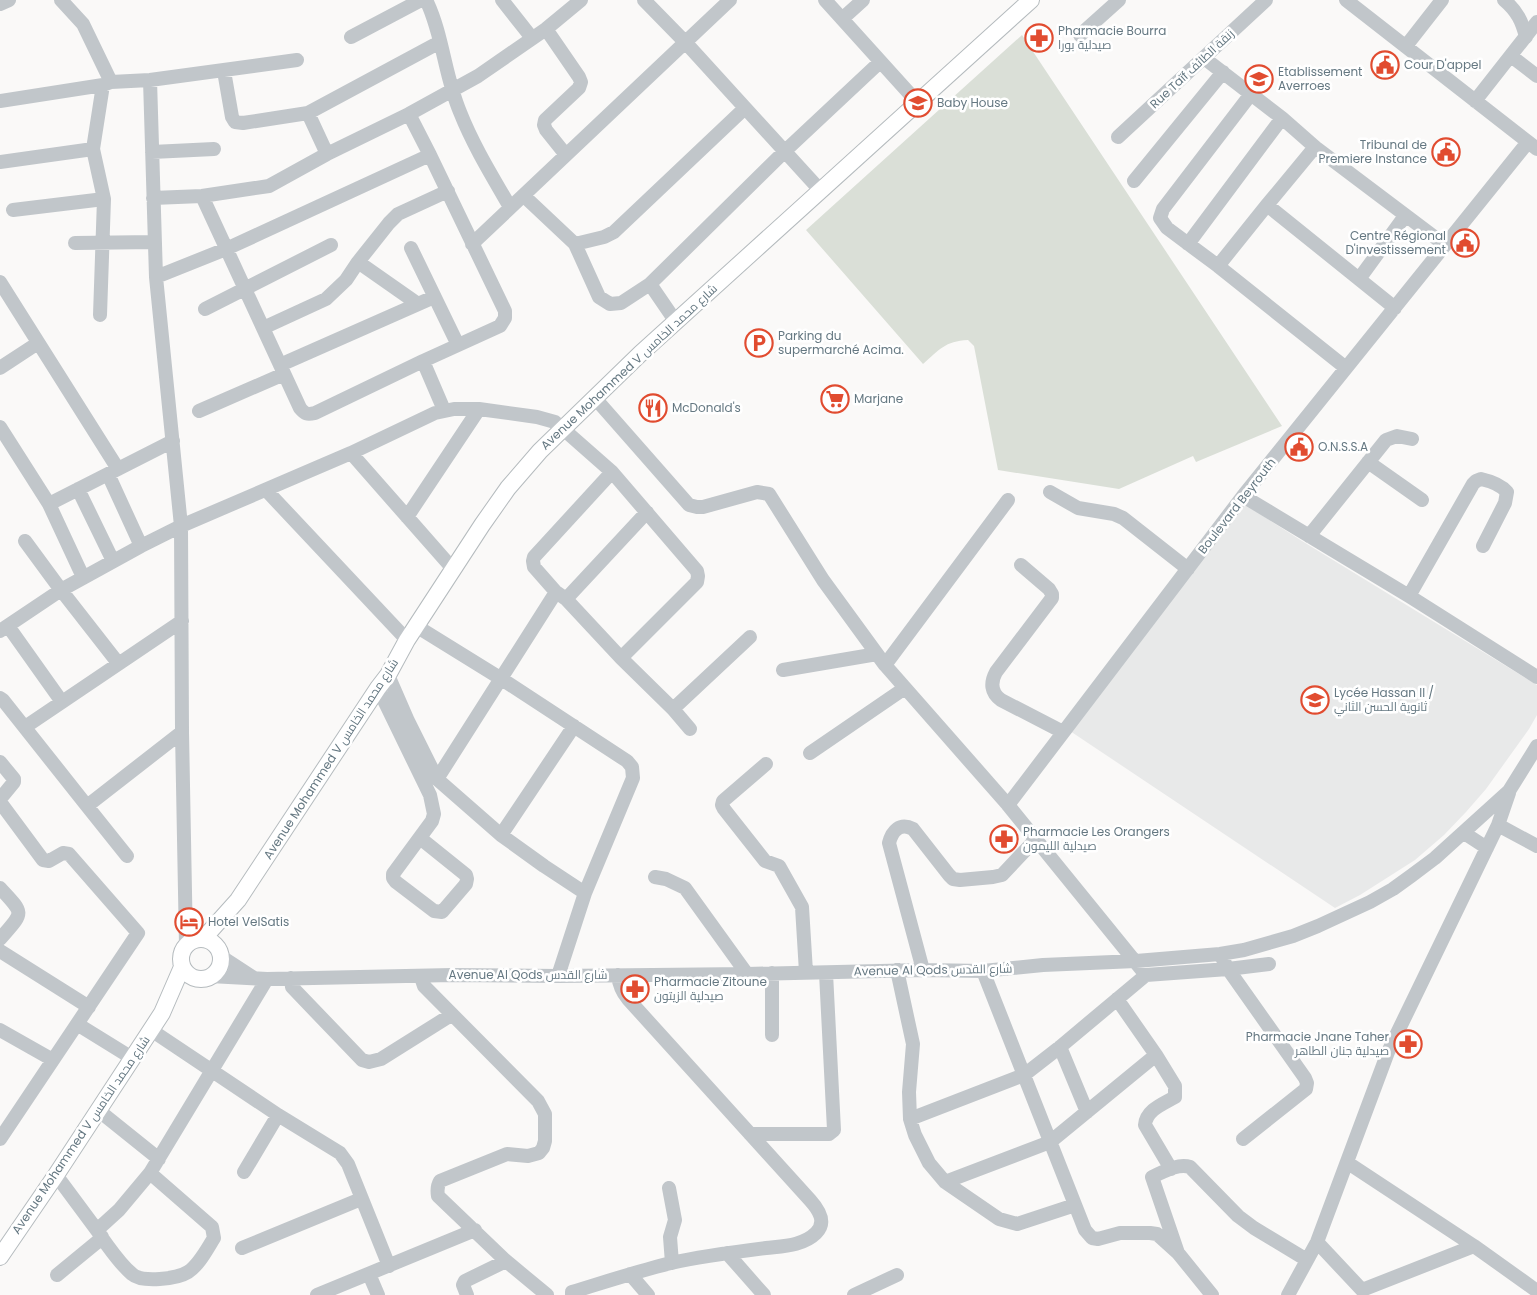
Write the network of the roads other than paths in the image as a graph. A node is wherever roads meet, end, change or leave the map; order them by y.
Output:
1 (9, 0) edge
2 (61, 0) edge
3 (502, 0) edge
4 (581, 0) edge
5 (730, 0) edge
6 (825, 0) edge
7 (863, 0) edge
8 (1031, 0) edge
9 (1119, 0) edge
10 (1266, 0) edge
11 (1346, 0) edge
12 (1442, 0) edge
13 (1504, 0) edge
14 (647, 1) edge
15 (0, 4) edge
16 (842, 19) junction
17 (1537, 22) edge
18 (546, 29) junction
19 (1080, 35) dead end
20 (351, 37) dead end
21 (1526, 37) junction
22 (532, 38) junction
23 (440, 42) junction
24 (686, 42) junction
25 (1406, 46) junction
26 (1511, 56) junction
27 (1204, 58) junction
28 (297, 60) dead end
29 (880, 62) junction
30 (224, 70) junction
31 (1223, 72) junction
32 (1537, 76) edge
33 (150, 80) junction
34 (107, 84) junction
35 (453, 90) junction
36 (1251, 94) junction
37 (0, 101) edge
38 (1475, 101) junction
39 (918, 103) junction
40 (745, 108) junction
41 (308, 113) junction
42 (409, 114) junction
43 (1282, 118) junction
44 (1118, 137) dead end
45 (1532, 145) edge
46 (1315, 147) junction
47 (93, 149) junction
48 (214, 149) dead end
49 (785, 151) junction
50 (152, 152) junction
51 (327, 154) junction
52 (430, 155) junction
53 (566, 155) junction
54 (0, 162) edge
55 (1134, 181) dead end
56 (820, 190) junction
57 (448, 191) junction
58 (202, 196) junction
59 (524, 196) junction
60 (104, 198) junction
61 (153, 198) junction
62 (1267, 204) junction
63 (510, 207) junction
64 (13, 210) dead end
65 (1406, 216) junction
66 (155, 242) junction
67 (75, 243) dead end
68 (103, 243) junction
69 (472, 244) junction
70 (575, 244) junction
71 (1188, 244) junction
72 (331, 245) dead end
73 (1445, 245) junction
74 (411, 248) dead end
75 (226, 249) junction
76 (358, 262) junction
77 (1218, 266) junction
78 (156, 277) junction
79 (1359, 279) junction
80 (0, 282) edge
81 (650, 284) junction
82 (245, 288) junction
83 (434, 297) junction
84 (418, 304) junction
85 (1394, 308) junction
86 (205, 309) dead end
87 (100, 315) dead end
88 (676, 322) junction
89 (263, 328) junction
90 (38, 343) junction
91 (458, 344) junction
92 (423, 361) junction
93 (0, 368) edge
94 (1346, 368) junction
95 (282, 369) junction
96 (594, 397) junction
97 (479, 409) junction
98 (444, 410) junction
99 (199, 411) dead end
100 (0, 427) edge
101 (562, 428) junction
102 (1412, 439) dead end
103 (173, 440) junction
104 (352, 453) junction
105 (1368, 462) junction
106 (113, 472) junction
107 (612, 472) junction
108 (78, 489) junction
109 (266, 490) junction
110 (1050, 492) dead end
111 (1243, 496) junction
112 (1008, 500) dead end
113 (1422, 500) dead end
114 (49, 504) junction
115 (647, 512) junction
116 (407, 517) junction
117 (181, 526) junction
118 (1310, 536) junction
119 (25, 541) dead end
120 (141, 546) junction
121 (1483, 546) dead end
122 (113, 561) junction
123 (1021, 565) dead end
124 (453, 569) junction
125 (1188, 569) junction
126 (83, 577) junction
127 (61, 590) junction
128 (561, 595) junction
129 (1409, 596) junction
130 (182, 621) junction
131 (416, 626) junction
132 (4, 628) edge
133 (750, 637) dead end
134 (407, 640) junction
135 (621, 658) junction
136 (881, 659) junction
137 (118, 663) junction
138 (783, 670) dead end
139 (1537, 677) edge
140 (500, 678) junction
141 (383, 681) junction
142 (905, 688) junction
143 (0, 698) edge
144 (62, 702) junction
145 (673, 709) junction
146 (574, 726) junction
147 (25, 727) junction
148 (690, 729) dead end
149 (182, 732) junction
150 (1063, 732) junction
151 (1537, 746) edge
152 (810, 753) dead end
153 (0, 762) edge
154 (766, 764) dead end
155 (437, 779) junction
156 (1509, 791) junction
157 (0, 801) edge
158 (1008, 805) junction
159 (87, 806) junction
160 (1498, 825) junction
161 (1464, 833) junction
162 (501, 835) junction
163 (420, 838) junction
164 (1036, 839) junction
165 (1537, 846) edge
166 (1487, 848) junction
167 (127, 856) dead end
168 (655, 877) dead end
169 (0, 888) edge
170 (585, 893) junction
171 (238, 900) junction
172 (0, 939) edge
173 (196, 941) junction
174 (0, 951) edge
175 (219, 953) junction
176 (1220, 954) junction
177 (1136, 961) junction
178 (1269, 964) dead end
179 (182, 967) junction
180 (1228, 969) junction
181 (897, 970) junction
182 (923, 970) junction
183 (983, 971) junction
184 (806, 972) junction
185 (826, 972) junction
186 (772, 973) junction
187 (748, 974) junction
188 (618, 975) junction
189 (1146, 975) junction
190 (558, 976) junction
191 (203, 977) junction
192 (421, 977) junction
193 (261, 978) junction
194 (291, 978) junction
195 (1117, 999) junction
196 (89, 1007) junction
197 (162, 1013) junction
198 (451, 1015) junction
199 (77, 1024) junction
200 (151, 1030) junction
201 (2, 1035) edge
202 (772, 1035) dead end
203 (1060, 1048) junction
204 (1156, 1055) junction
205 (132, 1058) junction
206 (53, 1060) junction
207 (212, 1070) junction
208 (1024, 1075) junction
209 (98, 1110) junction
210 (1087, 1112) junction
211 (278, 1115) junction
212 (910, 1120) junction
213 (750, 1134) junction
214 (0, 1138) edge
215 (1243, 1139) dead end
216 (1050, 1142) junction
217 (159, 1159) junction
218 (1348, 1163) junction
219 (1171, 1169) junction
220 (244, 1172) dead end
221 (150, 1173) junction
222 (56, 1175) junction
223 (945, 1182) junction
224 (669, 1188) dead end
225 (361, 1199) junction
226 (1075, 1205) junction
227 (475, 1230) junction
228 (100, 1234) junction
229 (1317, 1242) junction
230 (1474, 1246) junction
231 (242, 1248) dead end
232 (1, 1252) edge
233 (727, 1253) junction
234 (1178, 1253) junction
235 (1307, 1260) junction
236 (506, 1261) junction
237 (672, 1263) junction
238 (389, 1266) junction
239 (369, 1274) junction
240 (630, 1274) junction
241 (57, 1275) dead end
242 (897, 1275) dead end
243 (1537, 1291) edge
244 (1361, 1293) edge
245 (568, 1294) edge
246 (317, 1295) edge
247 (378, 1295) edge
248 (468, 1295) edge
249 (547, 1295) edge
250 (648, 1295) edge
251 (764, 1295) edge
252 (854, 1295) edge
253 (1212, 1295) edge
254 (1288, 1295) edge

1 - 15 street
2 - 34 street
3 - 22 street
4 - 18 street
5 - 24 street
6 - 16 street
7 - 16 street
8 - 39 main road, Avenue Mohammed V شارع محمد الخامس
9 - 19 street
10 - 27 street, Rue Taïf زنقة الطائف
11 - 25 street
12 - 25 street
13 - 21 street
14 - 24 street
16 - 29 street
17 - 21 street
18 - 22 street
18 - 53 street
20 - 23 street
21 - 26 street
22 - 35 street
23 - 35 street
23 - 41 street
24 - 40 street
24 - 53 street
25 - 38 street
26 - 32 street
26 - 38 street
27 - 31 street
27 - 44 street, Rue Taïf زنقة الطائف
28 - 30 street
29 - 39 street
29 - 49 street
30 - 33 street
30 - 41 street
31 - 36 street
31 - 55 street
33 - 34 street
33 - 50 street
34 - 37 street
34 - 47 street
35 - 42 street
35 - 63 street
36 - 43 street
36 - 71 street
38 - 45 street
39 - 56 main road, Avenue Mohammed V شارع محمد الخامس
40 - 49 street
40 - 70 street
41 - 51 street
42 - 51 street
42 - 52 street
43 - 46 street
43 - 71 street
45 - 73 street, Boulevard Beyrouth
46 - 62 street
46 - 65 street
47 - 54 street
47 - 60 street
48 - 50 street
49 - 56 street
49 - 81 street
50 - 61 street
51 - 58 street
52 - 57 street
52 - 75 street
53 - 59 street
56 - 88 main road, Avenue Mohammed V شارع محمد الخامس
57 - 69 street
57 - 76 street
58 - 61 street
58 - 75 street
59 - 63 street
59 - 70 street
60 - 64 street
60 - 68 street
61 - 66 street
62 - 77 street
62 - 79 street
63 - 69 street
65 - 73 street
65 - 79 street
66 - 68 street
66 - 78 street
67 - 68 street
68 - 87 street
69 - 91 street
70 - 81 street
71 - 77 street
72 - 82 street
73 - 85 street, Boulevard Beyrouth
74 - 83 street
75 - 78 street
75 - 82 street
76 - 84 street
76 - 89 street
77 - 94 street
78 - 103 street
79 - 85 street
80 - 90 street
81 - 88 street
82 - 86 street
82 - 89 street
83 - 84 street
83 - 91 street
84 - 95 street
85 - 94 street, Boulevard Beyrouth
88 - 96 main road, Avenue Mohammed V شارع محمد الخامس
89 - 95 street
90 - 93 street
90 - 106 street
91 - 92 street
92 - 95 street
92 - 98 street
94 - 111 street, Boulevard Beyrouth
95 - 99 street
96 - 101 main road, Avenue Mohammed V شارع محمد الخامس
96 - 136 street
97 - 98 street
97 - 101 street
97 - 116 street
98 - 104 street
100 - 114 street
101 - 107 street
101 - 124 main road, Avenue Mohammed V شارع محمد الخامس
102 - 105 street
103 - 106 street
103 - 117 street
104 - 109 street
104 - 116 street
105 - 113 street
105 - 118 street
106 - 108 street
106 - 120 street
107 - 115 street
107 - 128 street
108 - 114 street
108 - 122 street
109 - 117 street
109 - 134 street
110 - 125 street
111 - 118 street
111 - 125 street, Boulevard Beyrouth
112 - 136 street
114 - 126 street
115 - 128 street
115 - 135 street
116 - 124 street
117 - 120 street
117 - 130 street
118 - 129 street
119 - 127 street
120 - 122 street
121 - 129 street
122 - 126 street
123 - 150 street
124 - 131 main road, Avenue Mohammed V شارع محمد الخامس
125 - 150 street, Boulevard Beyrouth
126 - 127 street
127 - 132 street
127 - 137 street
128 - 135 street
128 - 140 street
129 - 139 street
130 - 137 street
130 - 149 street
131 - 134 main road, Avenue Mohammed V شارع محمد الخامس
131 - 140 street
132 - 144 street
133 - 145 street
134 - 141 main road, Avenue Mohammed V شارع محمد الخامس
135 - 145 street
136 - 138 street
136 - 142 street
137 - 144 street
140 - 146 street
140 - 155 street
141 - 155 street
141 - 163 street
141 - 171 main road, Avenue Mohammed V شارع محمد الخامس
142 - 152 street
142 - 158 street
143 - 147 street
144 - 147 street
145 - 148 street
146 - 162 street
146 - 170 street
147 - 159 street
149 - 159 street
149 - 173 street
150 - 158 street, Boulevard Beyrouth
151 - 156 street, Avenue Al Qods شارع القدس
153 - 157 street
154 - 184 street
155 - 162 street
156 - 160 street
156 - 161 street, Avenue Al Qods شارع القدس
157 - 196 street
158 - 164 street
159 - 167 street
160 - 165 street
160 - 166 street
161 - 166 street
161 - 176 street, Avenue Al Qods شارع القدس
162 - 170 street
163 - 163 street
164 - 177 street
164 - 182 street
166 - 218 street
168 - 187 street
169 - 172 street
170 - 190 street
171 - 173 main road, Avenue Mohammed V شارع محمد الخامس
171 - 175 main road, Avenue Mohammed V شارع محمد الخامس
173 - 175 main road
173 - 179 main road
174 - 196 street
175 - 191 main road
175 - 193 street
176 - 177 street, Avenue Al Qods شارع القدس
176 - 180 street
177 - 183 street, Avenue Al Qods شارع القدس
177 - 189 street
178 - 180 street
179 - 191 main road
179 - 197 main road, Avenue Mohammed V شارع محمد الخامس
180 - 189 street
180 - 215 street
181 - 182 street, Avenue Al Qods شارع القدس
181 - 185 street, Avenue Al Qods شارع القدس
181 - 212 street
182 - 183 street, Avenue Al Qods شارع القدس
183 - 208 street
184 - 185 street, Avenue Al Qods شارع القدس
184 - 186 street, Avenue Al Qods شارع القدس
185 - 213 street
186 - 187 street, Avenue Al Qods شارع القدس
186 - 202 street
187 - 188 street, Avenue Al Qods شارع القدس
188 - 190 street, Avenue Al Qods شارع القدس
188 - 213 street
189 - 195 street
190 - 192 street, Avenue Al Qods شارع القدس
191 - 193 street, Avenue Al Qods شارع القدس
191 - 197 main road, Avenue Mohammed V شارع محمد الخامس
192 - 194 street, Avenue Al Qods شارع القدس
192 - 198 street
193 - 194 street, Avenue Al Qods شارع القدس
193 - 207 street
194 - 198 street
195 - 203 street
195 - 204 street
196 - 199 street
197 - 200 main road, Avenue Mohammed V شارع محمد الخامس
198 - 227 street
199 - 205 street
199 - 206 street
200 - 205 main road, Avenue Mohammed V شارع محمد الخامس
200 - 207 street
201 - 206 street
203 - 208 street
203 - 210 street
204 - 210 street
204 - 219 street
205 - 209 main road, Avenue Mohammed V شارع محمد الخامس
206 - 214 street
207 - 211 street
207 - 217 street
208 - 212 street
208 - 216 street
209 - 217 street
209 - 222 main road, Avenue Mohammed V شارع محمد الخامس
210 - 216 street
211 - 220 street
211 - 225 street
212 - 223 street
213 - 233 street
216 - 223 street
216 - 226 street
217 - 221 street
218 - 229 street
218 - 230 street
219 - 234 street
219 - 235 street
221 - 228 street
221 - 228 street
222 - 228 street
222 - 232 main road, Avenue Mohammed V شارع محمد الخامس
223 - 226 street
224 - 237 street
225 - 231 street
225 - 238 street
226 - 234 street
227 - 236 street
227 - 238 street
228 - 241 street
229 - 235 street
229 - 244 street
230 - 243 street
230 - 244 street
233 - 237 street
233 - 251 street
234 - 253 street
235 - 254 street
236 - 248 street
236 - 249 street
237 - 240 street
238 - 239 street
239 - 246 street
239 - 247 street
240 - 245 street
240 - 250 street
242 - 252 street

